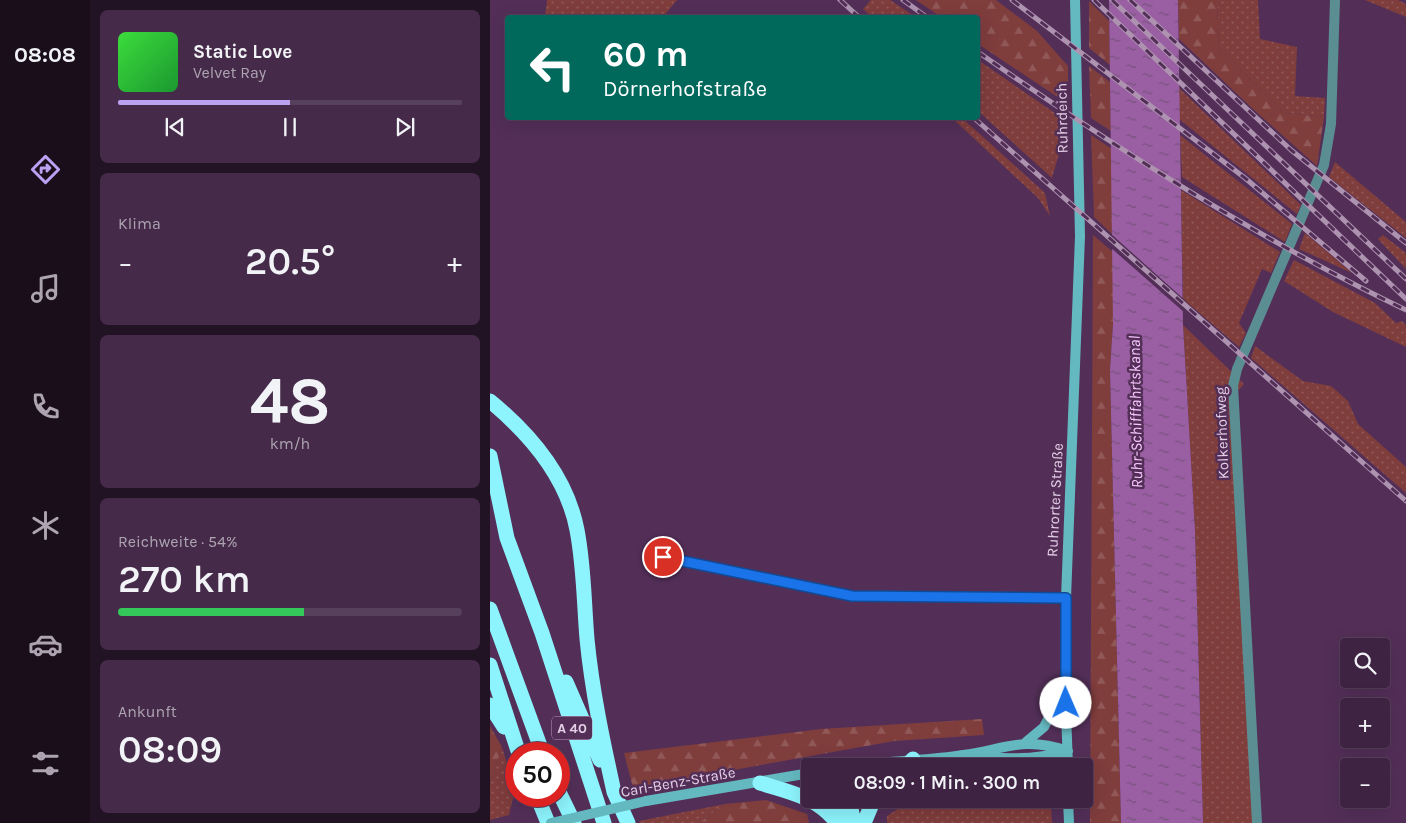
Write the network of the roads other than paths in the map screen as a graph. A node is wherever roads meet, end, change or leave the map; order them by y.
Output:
1 (1075, 0) edge
2 (1335, 0) edge
3 (1080, 236) joint
4 (490, 401) edge
5 (490, 456) edge
6 (663, 557) dead end
7 (1066, 598) junction
8 (490, 609) edge
9 (542, 633) junction
10 (490, 665) edge
11 (1065, 685) junction
12 (490, 705) edge
13 (512, 742) edge
14 (515, 742) edge
15 (539, 742) edge
16 (1026, 742) junction
17 (1068, 751) junction
18 (962, 755) junction
19 (942, 758) edge
20 (989, 758) edge
21 (1043, 758) edge
22 (1068, 758) edge
23 (801, 775) edge
24 (760, 783) junction
25 (614, 792) junction
26 (542, 807) edge
27 (566, 807) edge
28 (837, 808) edge
29 (851, 808) edge
30 (870, 808) edge
31 (1068, 808) edge
32 (550, 823) edge
33 (574, 823) edge
34 (604, 823) edge
35 (628, 823) edge
36 (837, 823) edge
37 (841, 823) edge
38 (854, 823) edge
39 (864, 823) edge
40 (1069, 823) edge
41 (1257, 823) edge

1 - 3 main road, Ruhrdeich
2 - 41 street, Kolkerhofweg
3 - 7 main road, Ruhrorter Straße
4 - 25 highway
5 - 9 highway, A 40
6 - 7 street
7 - 11 main road, Ruhrorter Straße
8 - 15 highway, A 40
9 - 25 highway
9 - 34 highway, A 40
10 - 14 highway
11 - 16 main road
11 - 17 main road, Ruhrorter Straße
12 - 13 highway
16 - 17 main road
16 - 18 main road
17 - 21 main road
17 - 22 main road, Ruhrorter Straße
18 - 19 main road
18 - 20 main road
23 - 24 main road, Carl-Benz-Straße
24 - 32 main road, Carl-Benz-Straße, bridge
24 - 36 highway
25 - 35 highway
26 - 32 highway
27 - 33 highway
28 - 37 highway
29 - 38 highway
30 - 39 highway
31 - 40 main road

